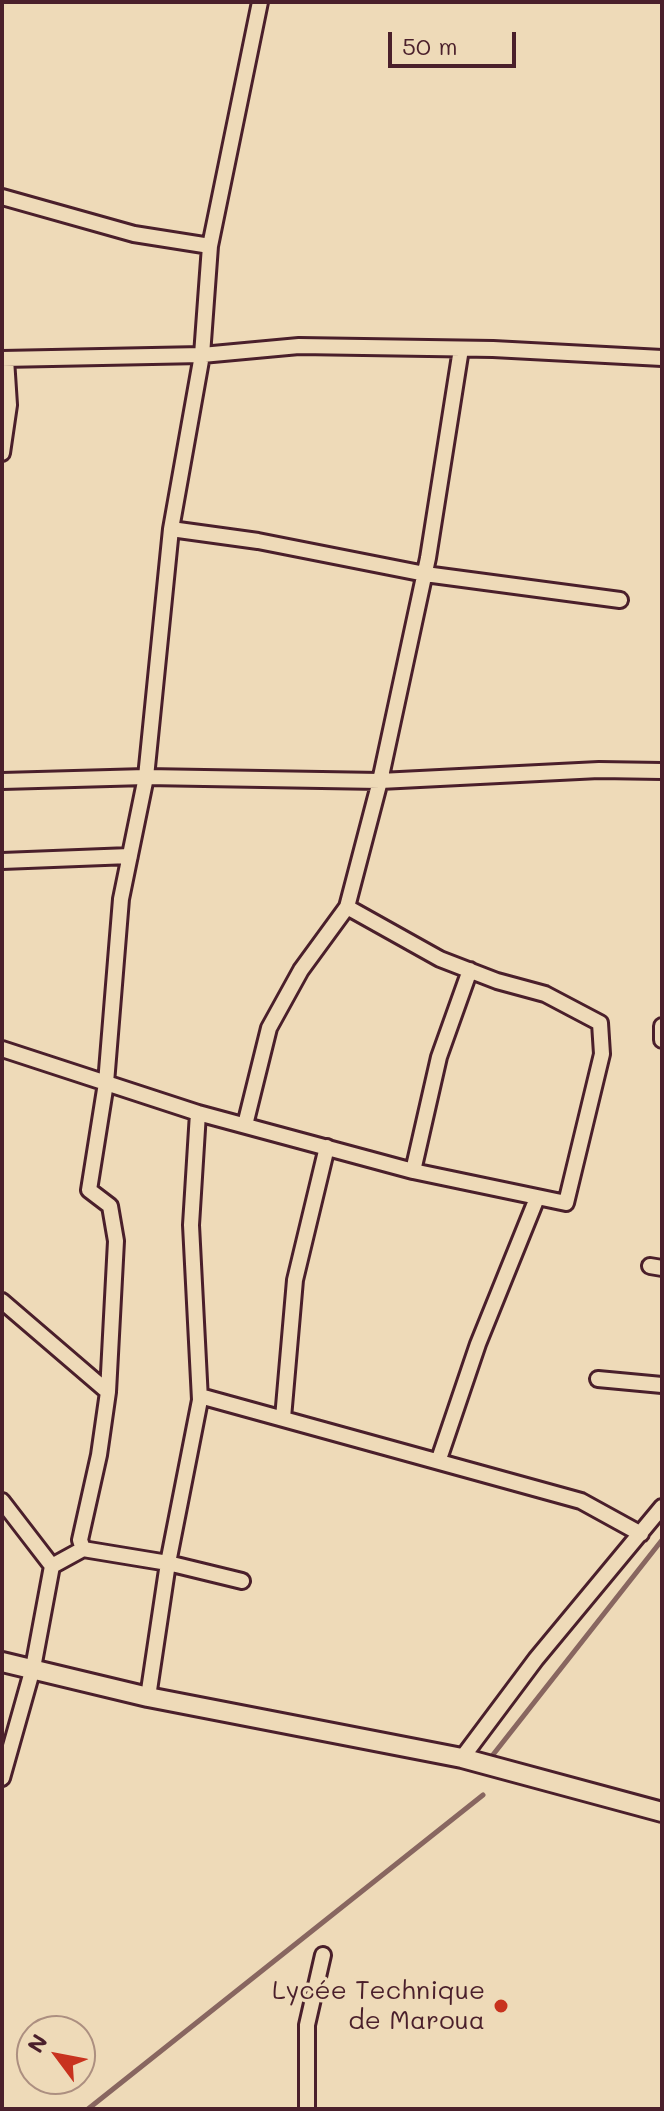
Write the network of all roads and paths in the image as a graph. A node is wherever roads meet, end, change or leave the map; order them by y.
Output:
1 (260, 2) edge
2 (2, 197) edge
3 (210, 246) junction
4 (461, 349) junction
5 (202, 355) junction
6 (662, 358) edge
7 (4, 359) edge
8 (2, 453) edge
9 (171, 529) junction
10 (425, 574) junction
11 (620, 600) dead end
12 (662, 771) edge
13 (146, 777) junction
14 (2, 781) edge
15 (380, 781) junction
16 (130, 856) junction
17 (2, 861) edge
18 (347, 907) junction
19 (470, 970) junction
20 (662, 1026) edge
21 (662, 1040) edge
22 (2, 1049) edge
23 (106, 1083) junction
24 (198, 1113) junction
25 (245, 1125) junction
26 (327, 1147) junction
27 (413, 1171) junction
28 (537, 1198) junction
29 (2, 1301) edge
30 (598, 1379) dead end
31 (662, 1385) edge
32 (108, 1392) junction
33 (200, 1396) junction
34 (283, 1418) junction
35 (439, 1459) junction
36 (2, 1501) edge
37 (662, 1507) edge
38 (641, 1534) junction
39 (83, 1549) junction
40 (168, 1563) junction
41 (52, 1566) junction
42 (242, 1581) dead end
43 (2, 1662) edge
44 (33, 1668) junction
45 (148, 1697) junction
46 (462, 1758) junction
47 (2, 1778) edge
48 (662, 1812) edge
49 (323, 1955) dead end
50 (307, 2109) edge

1 - 3 street
2 - 3 street
3 - 5 street
4 - 5 street
4 - 6 street
4 - 10 street
5 - 7 street
5 - 9 street
7 - 8 street
9 - 10 street
9 - 13 street
10 - 11 street
10 - 15 street
12 - 15 street
13 - 14 street
13 - 15 street
13 - 16 street
15 - 18 street
16 - 17 street
16 - 23 street
18 - 19 street
18 - 25 street
19 - 27 street
19 - 28 street
20 - 21 street
22 - 23 street
23 - 24 street
23 - 32 street
24 - 25 street
24 - 33 street
25 - 26 street
26 - 27 street
26 - 34 street
27 - 28 street
28 - 35 street
29 - 32 street
30 - 31 street
32 - 39 street
33 - 34 street
33 - 40 street
34 - 35 street
35 - 38 street
36 - 41 street
37 - 38 street
38 - 46 street
39 - 40 street
39 - 41 street
40 - 42 street
40 - 45 street
41 - 44 street
43 - 44 street
44 - 45 street
44 - 47 street
45 - 46 street
46 - 48 street
49 - 50 street

